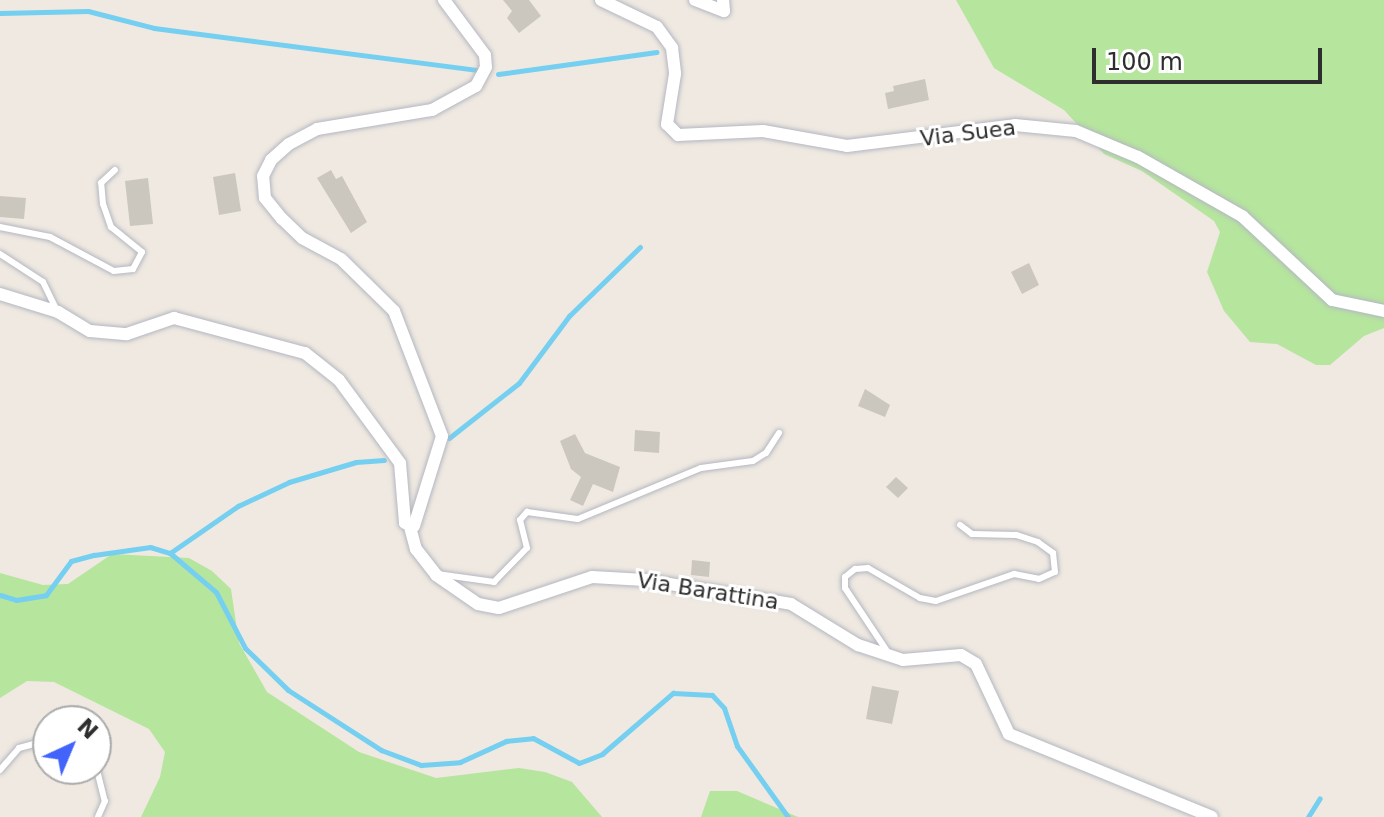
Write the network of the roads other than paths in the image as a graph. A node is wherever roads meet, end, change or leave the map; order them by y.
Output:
1 (444, 0) edge
2 (601, 0) edge
3 (695, 0) edge
4 (723, 0) edge
5 (115, 170) dead end
6 (0, 227) edge
7 (0, 254) edge
8 (0, 294) edge
9 (1384, 311) edge
10 (58, 312) junction
11 (779, 433) dead end
12 (960, 525) dead end
13 (410, 527) junction
14 (436, 575) junction
15 (890, 656) junction
16 (32, 744) edge
17 (0, 770) edge
18 (101, 785) edge
19 (98, 817) edge
20 (1212, 817) edge

1 - 13 street
2 - 9 street, Via Suea
3 - 4 street
5 - 6 lane
7 - 10 lane
8 - 10 street, Via Barattina
10 - 13 street, Via Barattina
11 - 14 lane
12 - 15 lane
13 - 14 street, Via Barattina
14 - 15 street, Via Barattina
15 - 20 street, Via Barattina
16 - 17 lane
18 - 19 lane

